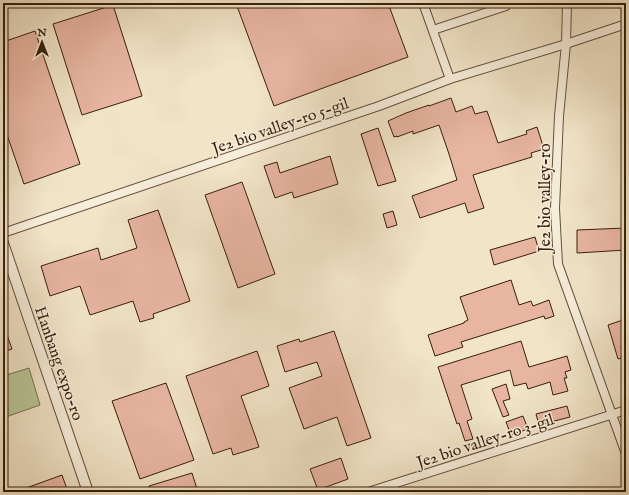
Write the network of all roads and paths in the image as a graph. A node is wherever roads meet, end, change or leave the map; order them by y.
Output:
1 (423, 3) edge
2 (507, 3) edge
3 (568, 3) edge
4 (626, 24) edge
5 (433, 30) junction
6 (566, 44) junction
7 (450, 79) junction
8 (3, 233) edge
9 (3, 243) edge
10 (626, 410) edge
11 (611, 414) junction
12 (626, 454) edge
13 (88, 492) edge
14 (368, 492) edge

1 - 5 street
2 - 5 street
3 - 6 street, Je2 bio valley-ro
4 - 6 street, Je2 bio valley-ro 5-gil
5 - 7 street
6 - 7 street, Je2 bio valley-ro 5-gil
6 - 11 street, Je2 bio valley-ro
7 - 8 street, Je2 bio valley-ro 5-gil
9 - 13 street, Hanbang expo-ro
10 - 11 street, Je2 bio valley-ro 3-gil
11 - 12 street, Je2 bio valley-ro
11 - 14 street, Je2 bio valley-ro 3-gil

